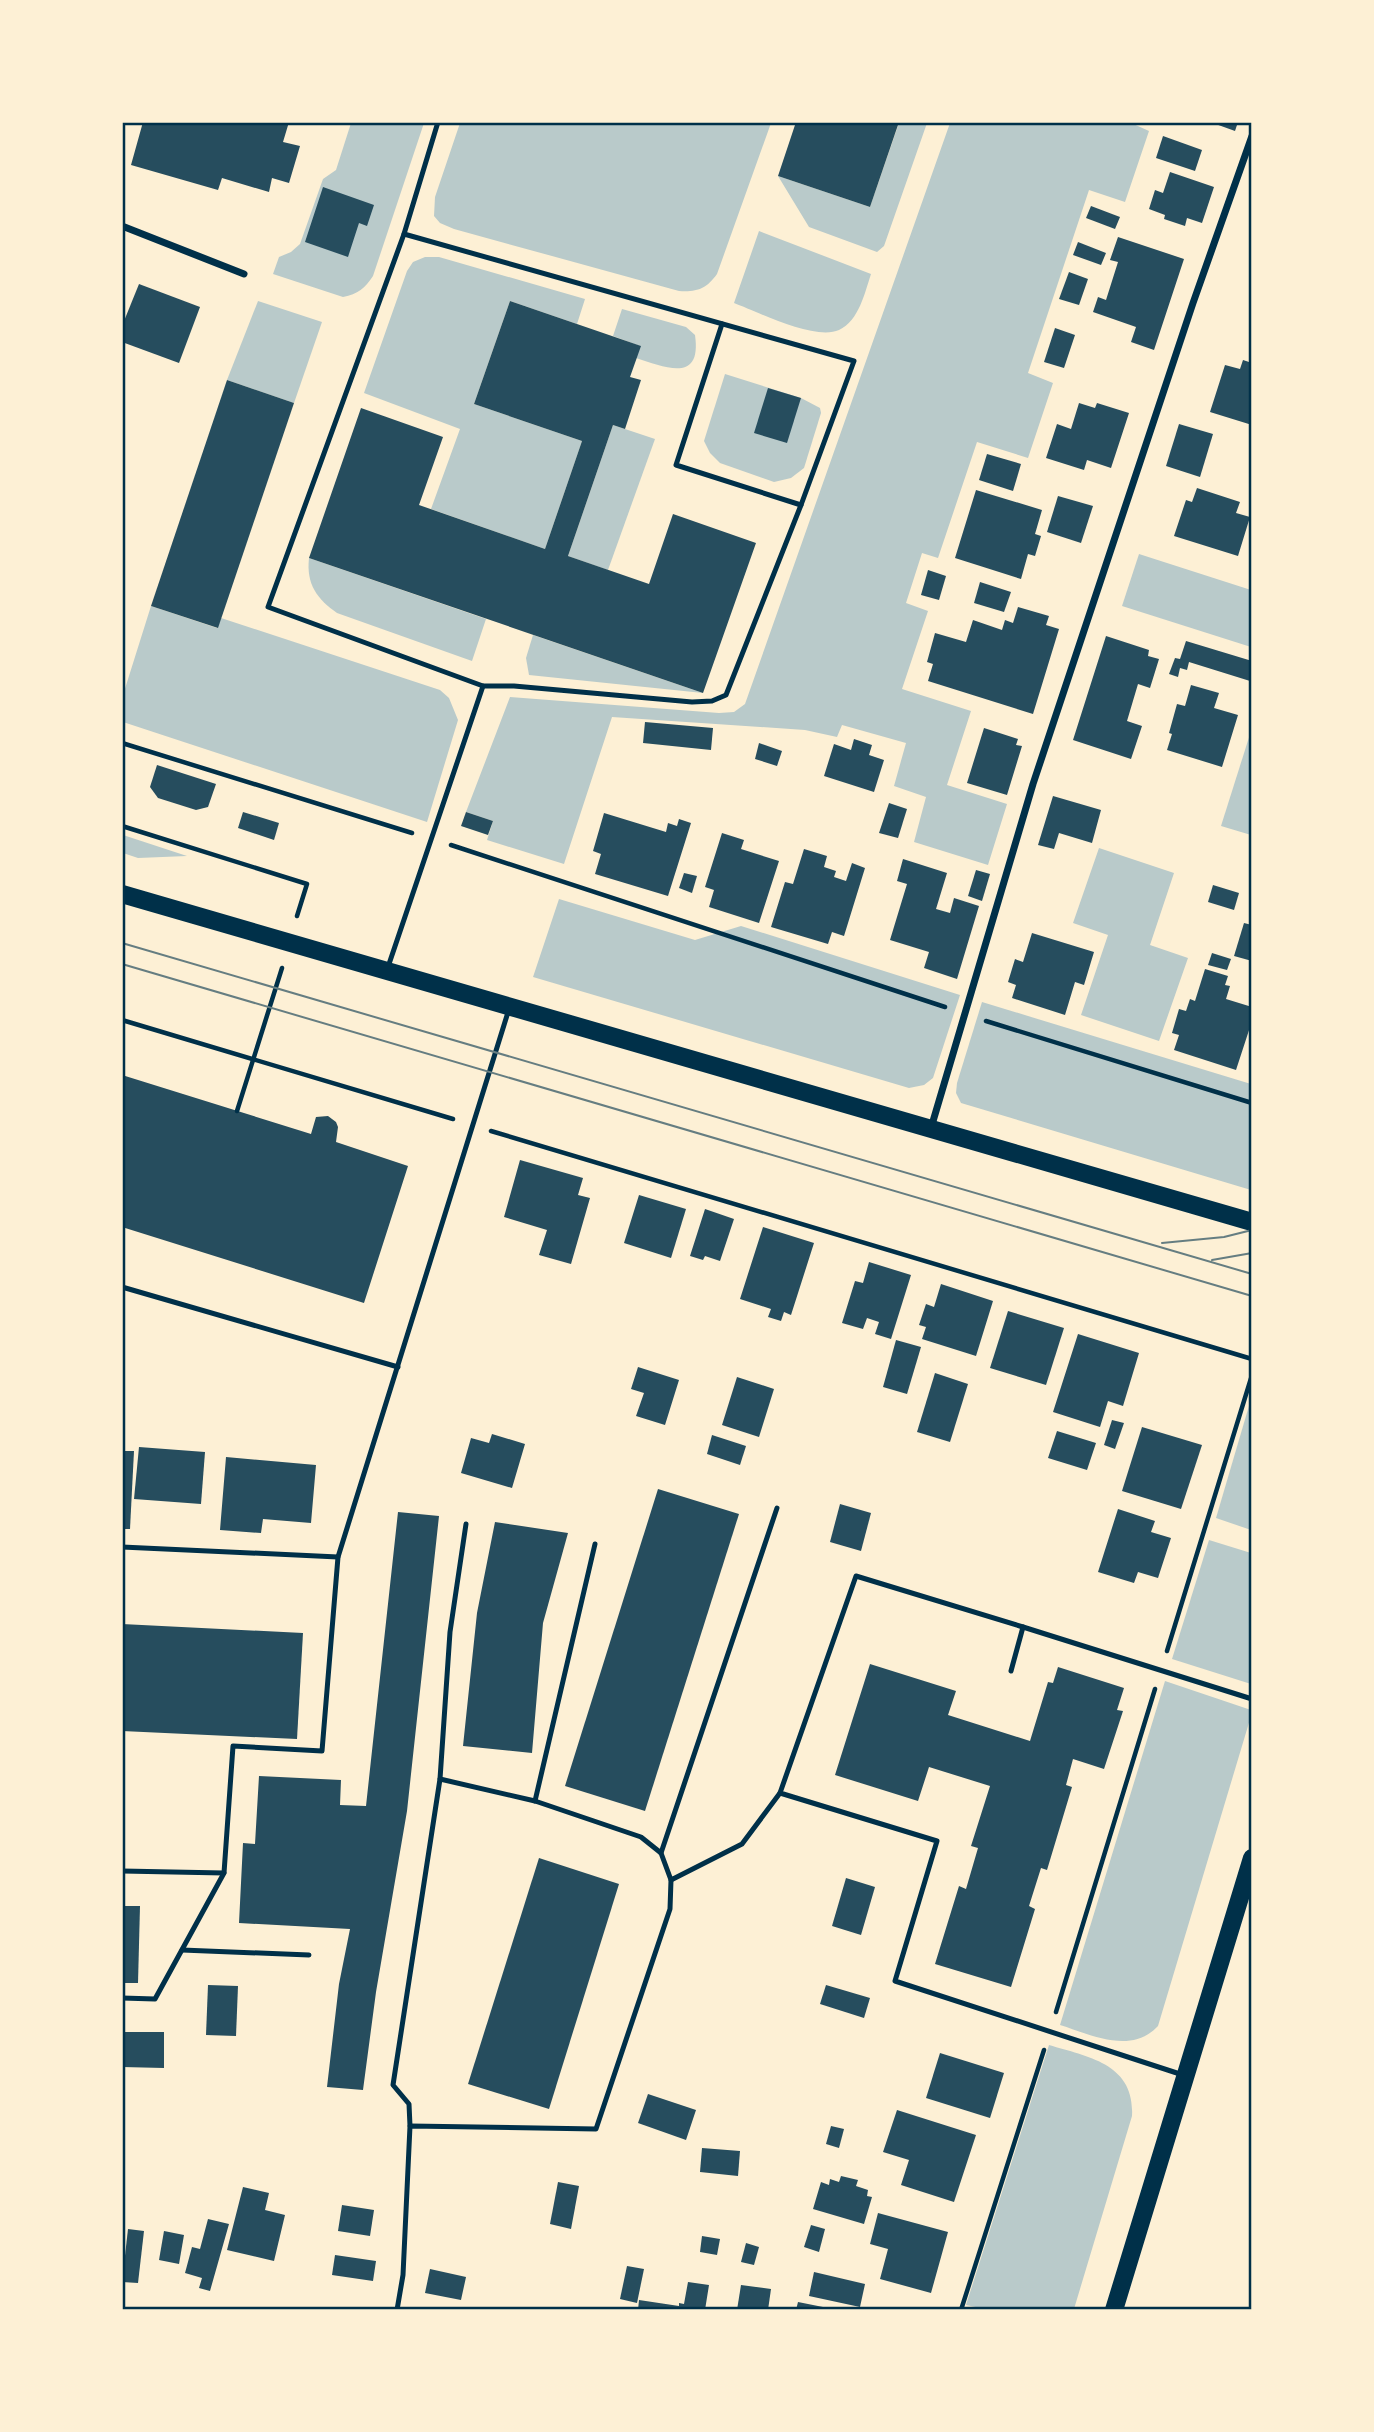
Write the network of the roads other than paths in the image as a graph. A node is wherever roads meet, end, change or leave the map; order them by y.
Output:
1 (438, 122) edge
2 (1251, 136) edge
3 (122, 226) edge
4 (404, 234) junction
5 (244, 274) dead end
6 (722, 324) junction
7 (801, 505) junction
8 (483, 686) junction
9 (122, 887) edge
10 (131, 896) edge
11 (387, 970) junction
12 (510, 1006) junction
13 (931, 1128) junction
14 (1251, 1222) edge
15 (122, 1287) edge
16 (398, 1367) junction
17 (777, 1508) dead end
18 (466, 1524) dead end
19 (595, 1544) dead end
20 (122, 1547) edge
21 (338, 1557) junction
22 (1023, 1627) junction
23 (1012, 1671) dead end
24 (1251, 1699) edge
25 (440, 1779) junction
26 (780, 1793) junction
27 (535, 1801) junction
28 (661, 1853) junction
29 (1251, 1858) edge
30 (122, 1871) edge
31 (224, 1873) junction
32 (671, 1880) junction
33 (182, 1950) junction
34 (309, 1955) dead end
35 (122, 1998) edge
36 (1186, 2076) junction
37 (410, 2126) junction
38 (397, 2309) edge
39 (1114, 2309) edge

1 - 4 lane
2 - 13 street
3 - 5 street
4 - 6 lane
4 - 8 lane
6 - 7 lane
6 - 7 lane
7 - 8 lane
8 - 11 lane
9 - 10 main road
10 - 11 main road
11 - 12 main road
12 - 13 main road
12 - 16 lane
13 - 14 main road
15 - 16 lane
16 - 21 lane
17 - 28 lane
18 - 25 lane
19 - 27 lane
20 - 21 lane
21 - 31 lane
22 - 23 lane
22 - 24 lane
22 - 26 lane
25 - 27 lane
25 - 37 lane
26 - 32 lane
26 - 36 lane
27 - 28 lane
28 - 32 lane
29 - 36 main road
30 - 31 lane
31 - 33 lane
32 - 37 lane
33 - 34 lane
33 - 35 lane
36 - 39 main road
37 - 38 lane

